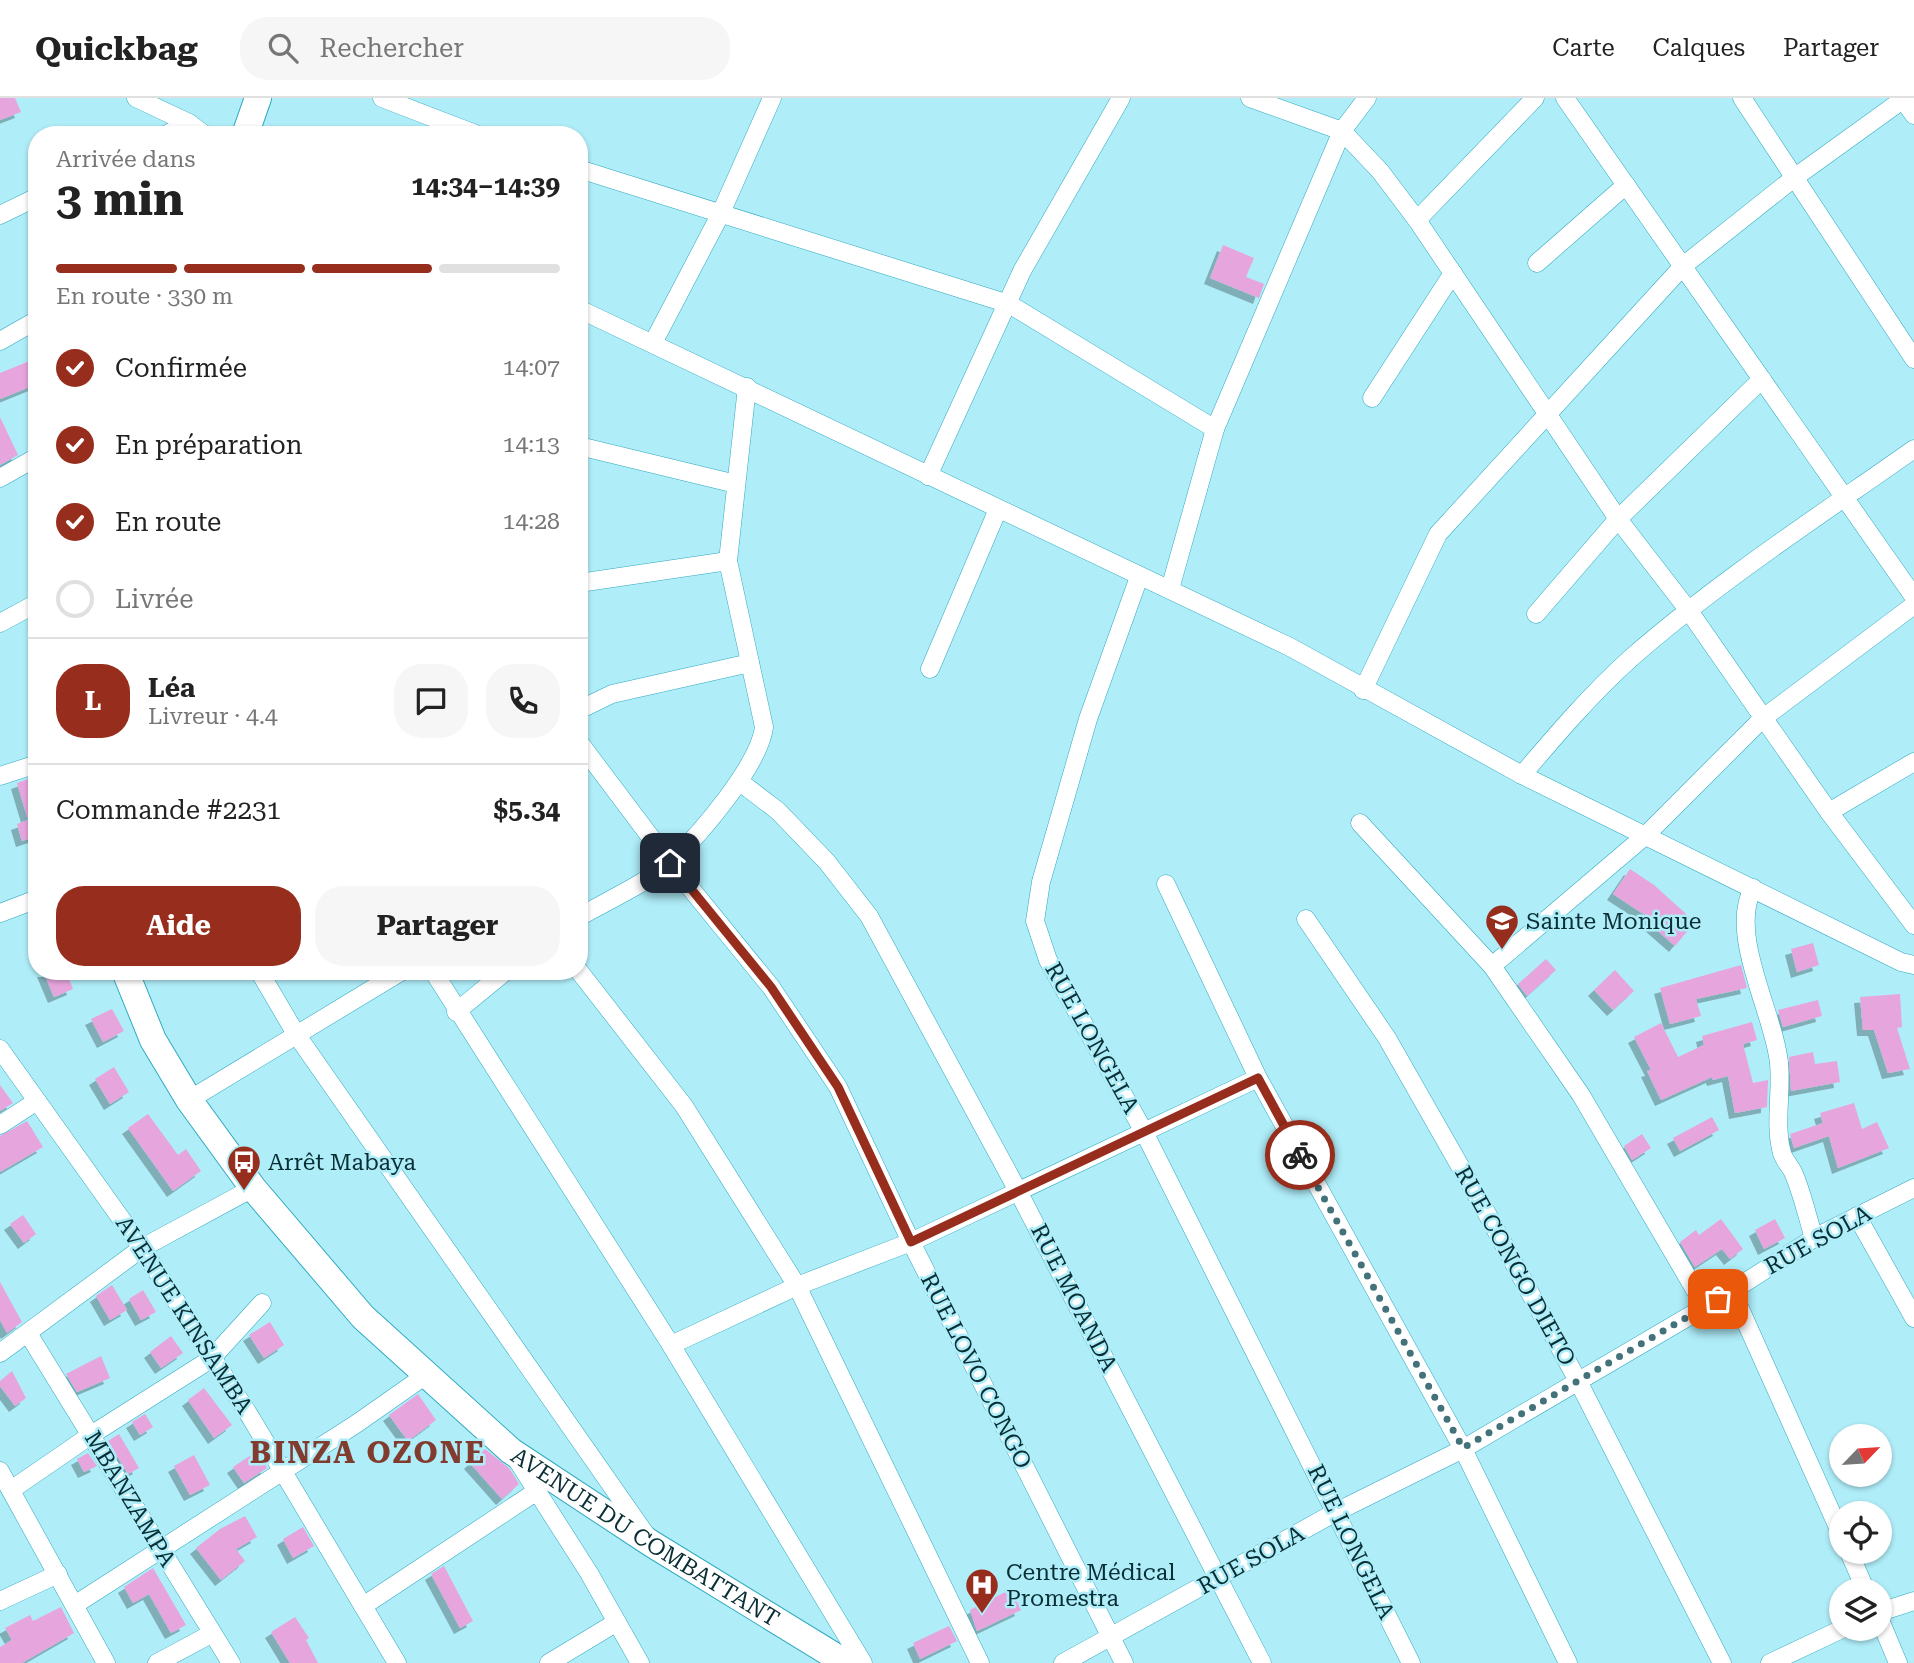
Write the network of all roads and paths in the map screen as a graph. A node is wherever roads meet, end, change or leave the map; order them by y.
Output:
1 (136, 98) edge
2 (258, 98) edge
3 (382, 98) edge
4 (772, 98) edge
5 (1121, 98) edge
6 (1250, 98) edge
7 (1367, 98) edge
8 (1535, 98) edge
9 (1565, 98) edge
10 (1742, 98) edge
11 (1904, 98) edge
12 (1914, 115) edge
13 (189, 123) junction
14 (183, 126) edge
15 (193, 126) edge
16 (248, 126) edge
17 (455, 126) edge
18 (1342, 131) junction
19 (588, 172) edge
20 (1794, 178) junction
21 (1626, 185) junction
22 (28, 201) edge
23 (0, 215) edge
24 (720, 215) junction
25 (1417, 220) junction
26 (1537, 263) dead end
27 (1683, 266) junction
28 (1453, 273) junction
29 (1009, 304) junction
30 (588, 313) edge
31 (28, 325) edge
32 (0, 341) edge
33 (653, 343) junction
34 (1914, 359) edge
35 (1762, 379) junction
36 (747, 387) junction
37 (1372, 398) dead end
38 (1549, 415) junction
39 (1215, 429) junction
40 (588, 448) edge
41 (1914, 449) edge
42 (28, 462) edge
43 (928, 476) junction
44 (0, 478) edge
45 (736, 484) junction
46 (1845, 497) junction
47 (998, 509) junction
48 (1618, 519) junction
49 (728, 561) junction
50 (1139, 577) junction
51 (588, 582) edge
52 (1170, 589) junction
53 (1914, 597) edge
54 (1914, 605) edge
55 (28, 608) edge
56 (1689, 611) junction
57 (1536, 614) dead end
58 (0, 623) edge
59 (750, 663) junction
60 (930, 669) dead end
61 (1363, 690) junction
62 (588, 705) edge
63 (1762, 719) junction
64 (588, 754) edge
65 (1914, 762) edge
66 (28, 767) edge
67 (1522, 775) junction
68 (0, 776) edge
69 (740, 782) junction
70 (1829, 812) junction
71 (1360, 823) dead end
72 (1646, 835) junction
73 (670, 863) junction
74 (1166, 884) dead end
75 (1753, 888) junction
76 (28, 902) edge
77 (588, 912) edge
78 (0, 913) edge
79 (1306, 919) dead end
80 (1914, 925) edge
81 (1914, 965) edge
82 (1492, 966) junction
83 (129, 980) edge
84 (264, 980) edge
85 (387, 980) edge
86 (438, 980) edge
87 (495, 980) edge
88 (586, 980) edge
89 (456, 1012) junction
90 (296, 1034) junction
91 (0, 1049) edge
92 (1258, 1078) junction
93 (189, 1100) junction
94 (37, 1101) junction
95 (0, 1125) edge
96 (1143, 1130) junction
97 (253, 1188) junction
98 (1914, 1188) edge
99 (1018, 1191) junction
100 (1857, 1216) junction
101 (1814, 1238) junction
102 (911, 1242) junction
103 (142, 1248) junction
104 (797, 1286) junction
105 (1732, 1291) junction
106 (262, 1303) dead end
107 (1705, 1307) junction
108 (1914, 1318) edge
109 (29, 1335) junction
110 (671, 1345) junction
111 (0, 1353) edge
112 (211, 1359) junction
113 (426, 1375) junction
114 (1578, 1381) junction
115 (90, 1435) junction
116 (1463, 1448) junction
117 (512, 1451) junction
118 (0, 1471) edge
119 (282, 1471) junction
120 (11, 1490) junction
121 (537, 1491) junction
122 (1829, 1507) edge
123 (1336, 1513) junction
124 (652, 1544) junction
125 (161, 1549) junction
126 (58, 1574) junction
127 (1218, 1578) junction
128 (0, 1601) edge
129 (1914, 1601) edge
130 (76, 1604) junction
131 (363, 1606) junction
132 (1892, 1608) edge
133 (617, 1622) junction
134 (211, 1634) junction
135 (1829, 1635) edge
136 (1111, 1637) junction
137 (1889, 1641) edge
138 (107, 1663) edge
139 (157, 1663) edge
140 (230, 1663) edge
141 (397, 1663) edge
142 (548, 1663) edge
143 (640, 1663) edge
144 (846, 1663) edge
145 (863, 1663) edge
146 (980, 1663) edge
147 (1063, 1663) edge
148 (1124, 1663) edge
149 (1262, 1663) edge
150 (1410, 1663) edge
151 (1567, 1663) edge
152 (1722, 1663) edge
153 (1770, 1663) edge
154 (1898, 1663) edge

1 - 13 street
2 - 16 street
3 - 17 street
4 - 24 street
5 - 29 street
6 - 18 street
7 - 18 street
8 - 25 street
9 - 21 street
10 - 20 street
11 - 12 street
11 - 20 street
13 - 14 street
13 - 15 street
18 - 25 street
18 - 39 street
19 - 24 street
20 - 27 street
20 - 34 street
21 - 26 street
21 - 27 street
22 - 23 street
24 - 29 street
24 - 33 street
25 - 28 street
27 - 35 street
27 - 38 street
28 - 37 street
28 - 38 street
29 - 39 street
29 - 43 street
30 - 33 street
31 - 32 street
33 - 36 street
35 - 46 street
35 - 48 street
36 - 43 street
36 - 45 street
38 - 48 street
38 - 61 street
39 - 52 street
40 - 45 street
41 - 46 street
42 - 44 street
43 - 47 street
45 - 49 street
46 - 53 street
46 - 56 street
47 - 50 street
47 - 60 street
48 - 56 street
48 - 57 street
49 - 51 street
49 - 59 street
50 - 52 street
50 - 96 street, RUE LONGELA
52 - 61 street
54 - 63 street
55 - 58 street
56 - 63 street
56 - 67 street
59 - 62 street
59 - 69 street
61 - 67 street
63 - 70 street
63 - 72 street
64 - 73 street, RUE LOVO CONGO
65 - 70 street
66 - 68 street
67 - 72 street
69 - 73 street
69 - 99 street, RUE MOANDA
70 - 80 street
71 - 82 street
72 - 75 street
72 - 82 street
73 - 77 street
73 - 102 street, RUE LOVO CONGO
74 - 92 street
75 - 81 street
75 - 101 street
76 - 78 street
79 - 114 street, RUE CONGO DIETO
82 - 107 street
83 - 93 street, AVENUE DU COMBATTANT
84 - 90 street
85 - 90 street
86 - 89 street
87 - 89 street
88 - 104 street
89 - 110 street
90 - 93 street
90 - 124 street
91 - 94 street, AVENUE KINSAMBA
92 - 96 street
92 - 116 street
93 - 97 street, AVENUE DU COMBATTANT
94 - 95 street
94 - 103 street, AVENUE KINSAMBA
96 - 99 street
96 - 123 street, RUE LONGELA
97 - 103 street
97 - 113 street, AVENUE DU COMBATTANT
98 - 100 street, RUE SOLA
99 - 102 street
99 - 127 street, RUE MOANDA
100 - 101 street, RUE SOLA
100 - 108 street
101 - 105 street, RUE SOLA
102 - 104 street
102 - 136 street, RUE LOVO CONGO
103 - 109 street
103 - 112 street, AVENUE KINSAMBA
104 - 110 street
104 - 146 street
105 - 107 street, RUE SOLA
105 - 122 street
106 - 112 street
107 - 114 street, RUE SOLA
109 - 111 street
109 - 115 street, MBANZAMPA
110 - 145 street
112 - 115 street
112 - 119 street, AVENUE KINSAMBA
113 - 117 street, AVENUE DU COMBATTANT
113 - 119 street
114 - 116 street, RUE SOLA
114 - 152 street, RUE CONGO DIETO
115 - 120 street
115 - 125 street, MBANZAMPA
116 - 123 street, RUE SOLA
116 - 151 street
117 - 121 street
117 - 124 street, AVENUE DU COMBATTANT
118 - 120 street
119 - 125 street
119 - 131 street, AVENUE KINSAMBA
120 - 126 street
121 - 131 street
121 - 133 street
123 - 127 street, RUE SOLA
123 - 150 street, RUE LONGELA
124 - 144 street, AVENUE DU COMBATTANT
125 - 130 street
125 - 134 street, MBANZAMPA
126 - 128 street
126 - 130 street
127 - 136 street, RUE SOLA
127 - 149 street, RUE MOANDA
129 - 132 street
130 - 138 street
131 - 141 street, AVENUE KINSAMBA
133 - 142 street
133 - 143 street
134 - 139 street
134 - 140 street, MBANZAMPA
135 - 153 street
136 - 147 street, RUE SOLA
136 - 148 street, RUE LOVO CONGO
137 - 154 street

